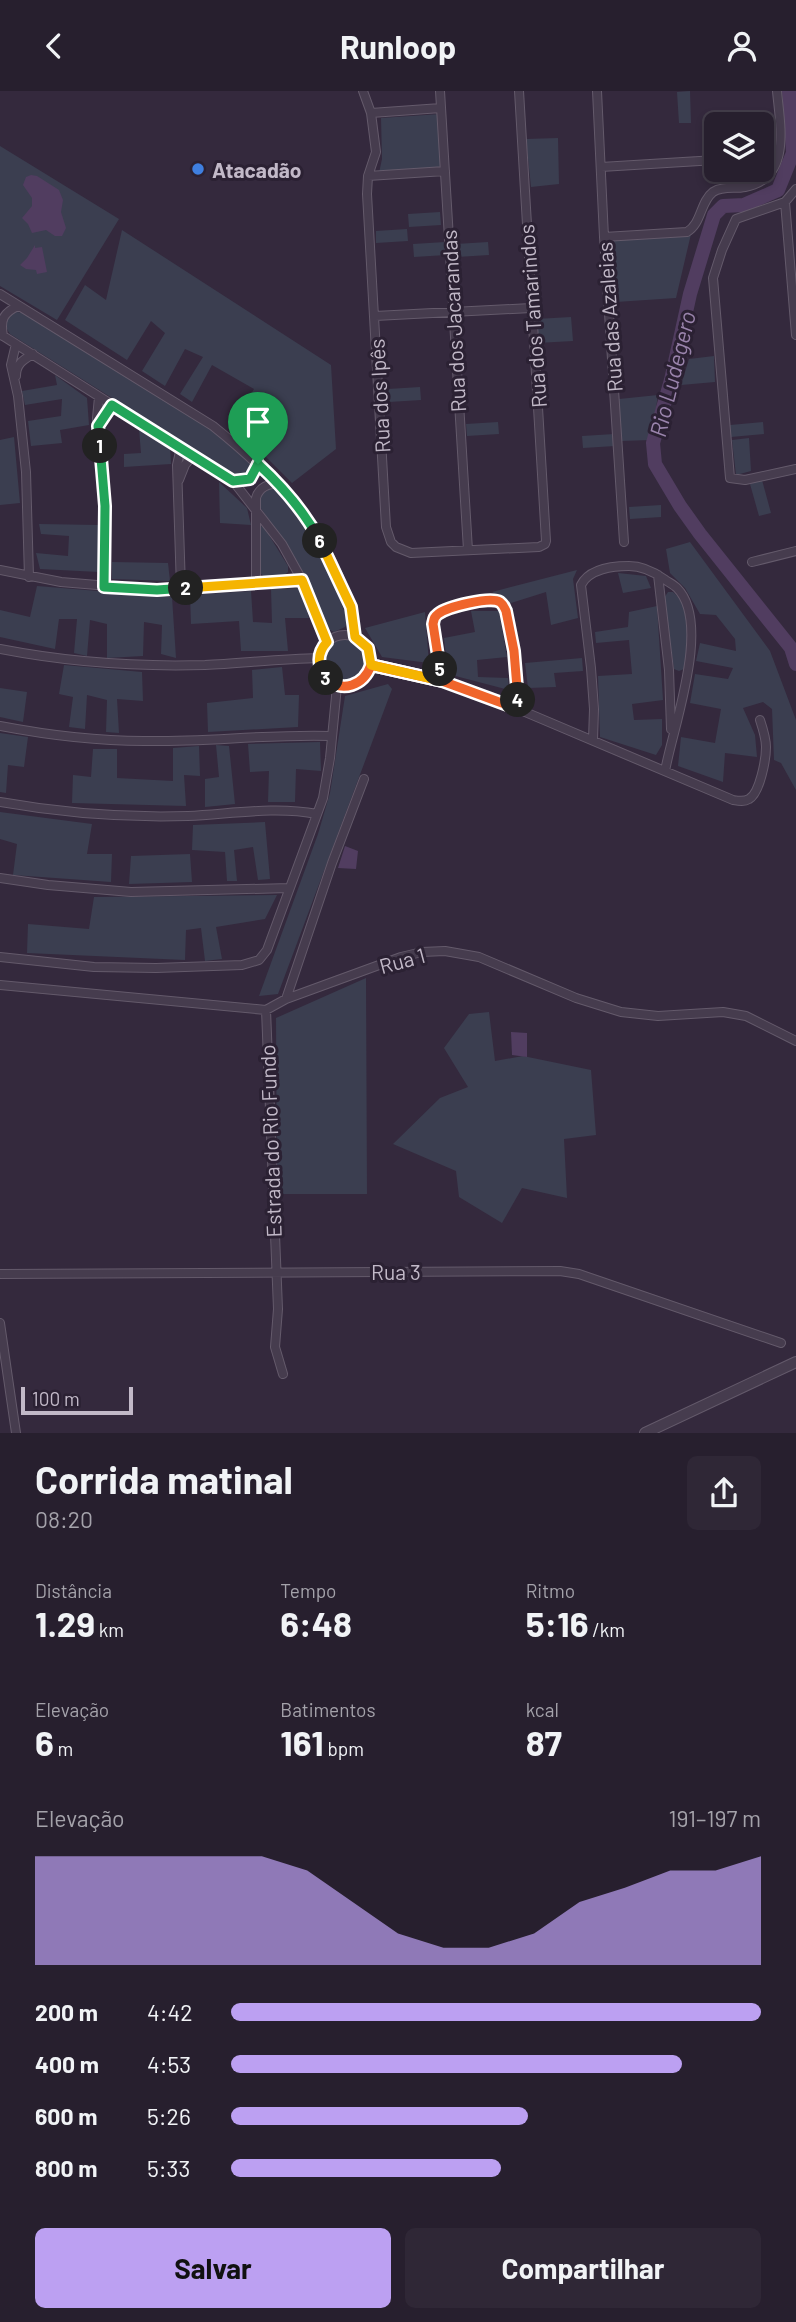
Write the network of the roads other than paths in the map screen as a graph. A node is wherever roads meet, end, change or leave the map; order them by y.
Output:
1 (363, 91) edge
2 (440, 91) edge
3 (519, 91) edge
4 (597, 91) edge
5 (778, 91) edge
6 (441, 108) junction
7 (371, 113) junction
8 (774, 157) edge
9 (778, 157) junction
10 (704, 161) edge
11 (600, 167) junction
12 (445, 171) junction
13 (368, 176) junction
14 (796, 189) edge
15 (785, 202) junction
16 (604, 237) junction
17 (0, 294) edge
18 (18, 306) junction
19 (531, 308) junction
20 (452, 311) junction
21 (374, 316) junction
22 (1, 335) edge
23 (796, 335) edge
24 (16, 344) junction
25 (33, 354) junction
26 (16, 383) junction
27 (99, 397) junction
28 (112, 405) junction
29 (98, 426) junction
30 (181, 447) junction
31 (193, 456) junction
32 (258, 464) junction
33 (796, 469) edge
34 (233, 481) junction
35 (178, 482) junction
36 (278, 483) junction
37 (255, 508) junction
38 (546, 541) joint
39 (624, 542) dead end
40 (468, 550) junction
41 (796, 551) edge
42 (752, 562) dead end
43 (0, 570) edge
44 (658, 575) junction
45 (29, 577) junction
46 (302, 580) junction
47 (256, 583) junction
48 (104, 587) junction
49 (181, 588) junction
50 (677, 588) junction
51 (660, 594) junction
52 (355, 637) junction
53 (327, 642) junction
54 (0, 649) edge
55 (319, 658) junction
56 (371, 665) junction
57 (668, 670) junction
58 (688, 673) junction
59 (442, 681) junction
60 (337, 686) junction
61 (518, 709) junction
62 (760, 720) dead end
63 (0, 726) edge
64 (331, 736) junction
65 (671, 739) junction
66 (593, 740) junction
67 (666, 771) junction
68 (364, 779) dead end
69 (0, 802) edge
70 (317, 814) junction
71 (0, 879) edge
72 (289, 888) junction
73 (0, 957) edge
74 (0, 985) edge
75 (286, 999) junction
76 (266, 1010) junction
77 (796, 1041) edge
78 (275, 1272) junction
79 (0, 1273) edge
80 (0, 1323) edge
81 (781, 1343) dead end
82 (796, 1362) edge
83 (283, 1374) dead end
84 (16, 1433) edge
85 (645, 1433) edge

1 - 7 street, Rua dos Ipês
2 - 6 street, Rua dos Jacarandas
3 - 19 street, Rua dos Tamarindos
4 - 11 street, Rua das Azaleias
5 - 9 street
6 - 7 street
6 - 12 street, Rua dos Jacarandas
7 - 13 street, Rua dos Ipês
8 - 9 street
9 - 16 street
10 - 11 street
11 - 16 street, Rua das Azaleias
12 - 13 street
12 - 20 street, Rua dos Jacarandas
13 - 21 street, Rua dos Ipês
14 - 15 street
15 - 23 street
15 - 33 street
16 - 39 street, Rua das Azaleias
17 - 18 street
18 - 22 street
18 - 32 street
19 - 20 street
19 - 38 street, Rua dos Tamarindos
20 - 21 street
20 - 40 street, Rua dos Jacarandas
21 - 40 street, Rua dos Ipês
22 - 24 street
24 - 25 street
24 - 26 street
25 - 26 street
25 - 27 street
26 - 45 street
27 - 28 street
27 - 29 street
28 - 29 street
28 - 30 street
29 - 48 street
30 - 31 street
30 - 35 street
31 - 34 street
31 - 35 street
32 - 34 street
32 - 36 street
34 - 37 street
35 - 49 street
36 - 37 street
36 - 52 street
37 - 46 street
37 - 47 street
38 - 40 street, Rua dos Ipês
41 - 42 street
43 - 45 street
44 - 50 street
44 - 51 street
44 - 66 street
45 - 48 street
46 - 47 street
46 - 53 street
47 - 49 street
48 - 49 street
50 - 51 street
50 - 58 street
51 - 57 street
52 - 53 street
52 - 56 street
53 - 55 street
54 - 55 street
55 - 60 street
56 - 59 street
56 - 60 street
57 - 58 street
57 - 65 street
58 - 65 street
59 - 61 street
59 - 61 street
60 - 64 street
61 - 66 street
62 - 67 street
63 - 64 street
64 - 70 street
65 - 67 street
66 - 67 street
68 - 75 street
69 - 70 street
70 - 72 street
71 - 72 street
72 - 73 street
74 - 76 street
75 - 76 street, Rua 1
75 - 77 street, Rua 1
76 - 78 street, Estrada do Rio Fundo
78 - 79 street, Rua 3
78 - 81 street, Rua 3
78 - 83 street, Estrada do Rio Fundo
80 - 84 street
82 - 85 street

